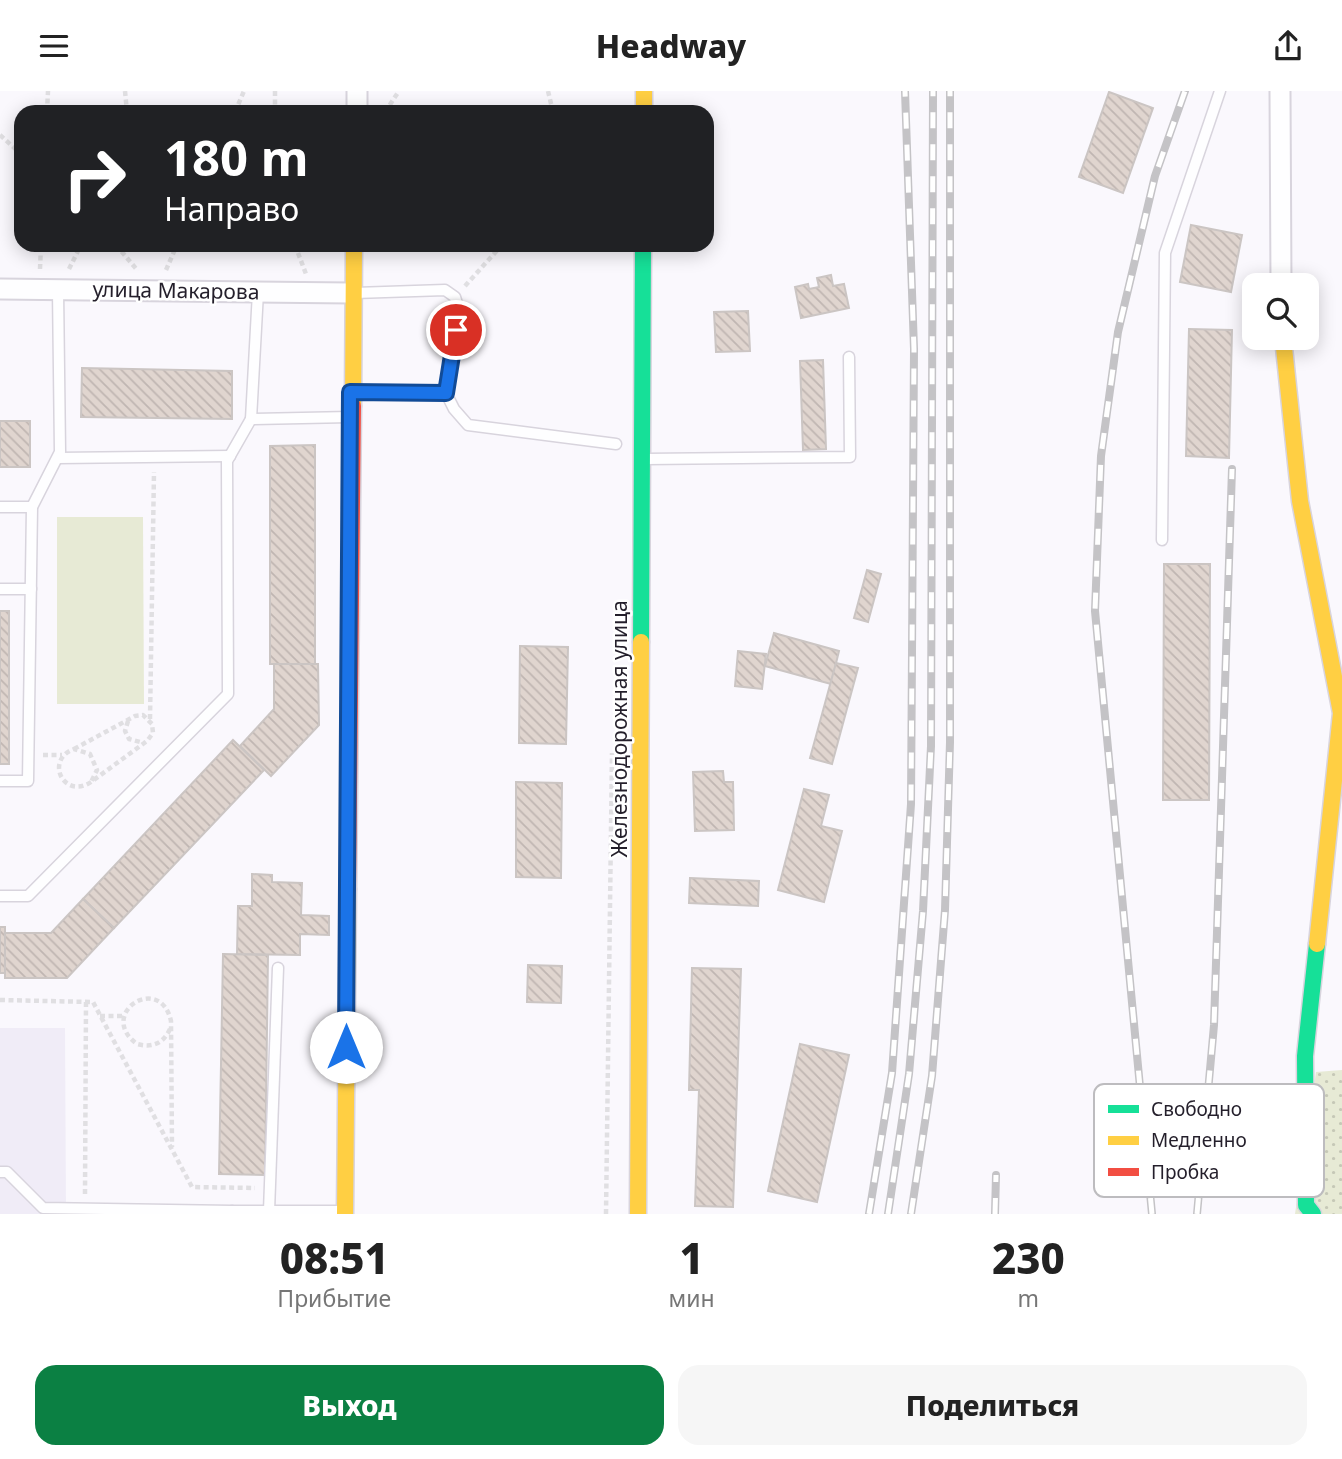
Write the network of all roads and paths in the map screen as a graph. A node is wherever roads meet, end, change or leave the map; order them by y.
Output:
1 (1220, 91) edge
2 (1280, 91) edge
3 (0, 135) edge
4 (14, 148) edge
5 (354, 252) edge
6 (496, 252) edge
7 (643, 252) edge
8 (1281, 273) edge
9 (0, 289) edge
10 (58, 290) junction
11 (258, 292) junction
12 (351, 293) junction
13 (455, 297) junction
14 (1284, 350) edge
15 (849, 357) dead end
16 (350, 392) junction
17 (446, 393) junction
18 (350, 417) junction
19 (251, 419) junction
20 (616, 444) dead end
21 (230, 456) junction
22 (58, 457) junction
23 (154, 457) junction
24 (642, 459) junction
25 (0, 507) edge
26 (32, 507) junction
27 (1162, 540) dead end
28 (0, 589) edge
29 (31, 589) junction
30 (131, 717) junction
31 (150, 720) junction
32 (147, 741) junction
33 (74, 749) junction
34 (0, 781) edge
35 (91, 782) junction
36 (0, 896) edge
37 (278, 968) dead end
38 (0, 1000) edge
39 (86, 1002) junction
40 (100, 1016) junction
41 (124, 1016) junction
42 (170, 1029) junction
43 (1305, 1084) edge
44 (172, 1150) junction
45 (0, 1172) edge
46 (270, 1189) junction
47 (1306, 1197) edge
48 (85, 1207) junction
49 (44, 1211) edge
50 (269, 1211) junction
51 (232, 1212) edge
52 (345, 1213) edge
53 (638, 1214) edge
54 (1313, 1214) edge

1 - 27 lane
2 - 8 street
3 - 4 path
5 - 12 street
6 - 13 path
7 - 24 street, Железнодорожная улица
9 - 10 street, улица Макарова
10 - 11 street, улица Макарова
10 - 22 lane
11 - 12 street, улица Макарова
11 - 19 lane
12 - 13 lane
12 - 16 street
13 - 17 lane
14 - 43 street
15 - 24 lane
16 - 17 lane
16 - 18 street
17 - 20 lane
18 - 19 lane
18 - 52 street
19 - 21 lane
21 - 23 lane
21 - 36 lane
22 - 23 lane
22 - 26 lane
23 - 31 path
24 - 53 street, Железнодорожная улица
25 - 26 lane
26 - 29 lane
28 - 29 lane
29 - 34 lane
30 - 31 path
30 - 32 path
30 - 33 path
31 - 32 path
32 - 35 path
33 - 35 path
33 - 35 path
37 - 46 lane
38 - 39 path
39 - 40 path
39 - 48 path
40 - 41 path
40 - 44 path
41 - 42 path
41 - 42 path
42 - 44 path
44 - 46 path
45 - 49 lane
46 - 50 lane
47 - 54 street
48 - 49 lane
48 - 51 lane
50 - 51 lane
50 - 52 lane

